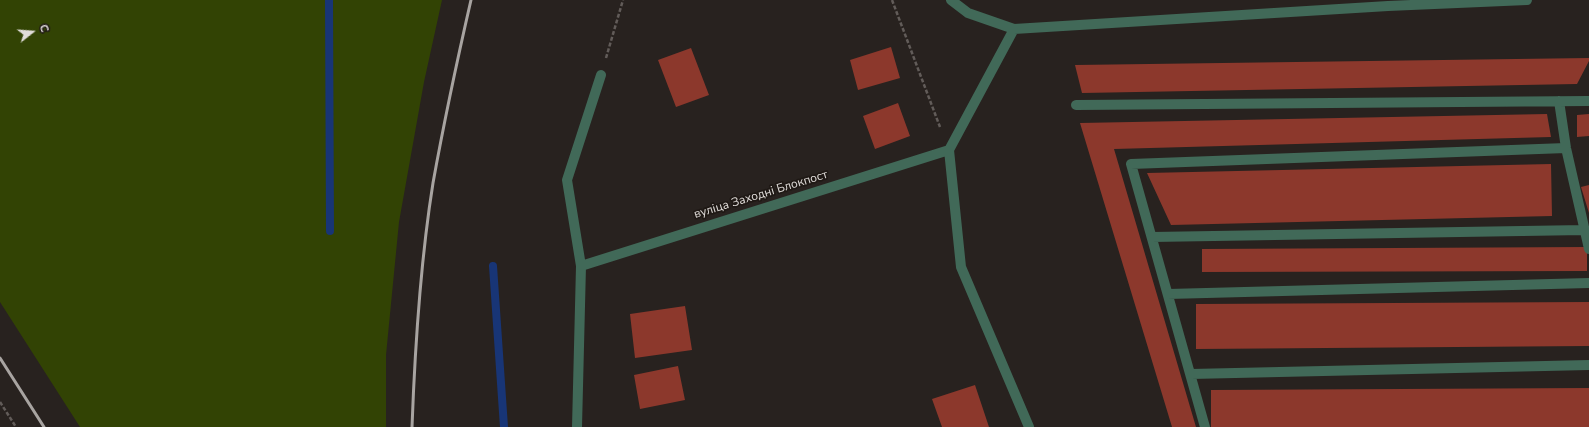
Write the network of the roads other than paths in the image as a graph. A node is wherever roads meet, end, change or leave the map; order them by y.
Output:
1 (951, 0) edge
2 (1527, 0) edge
3 (1014, 29) junction
4 (601, 76) road end
5 (1559, 101) junction
6 (1589, 101) edge
7 (1076, 105) dead end
8 (1566, 148) junction
9 (949, 150) junction
10 (1584, 230) junction
11 (1152, 237) junction
12 (1589, 249) edge
13 (581, 266) junction
14 (1589, 283) edge
15 (1168, 294) junction
16 (1589, 365) edge
17 (1191, 374) junction
18 (577, 427) edge
19 (1029, 427) edge
20 (1206, 427) edge

1 - 3 street
2 - 3 street
3 - 9 street
4 - 13 street
5 - 6 street
5 - 7 street
5 - 8 street
8 - 10 street
8 - 11 street
9 - 13 street, вуліца Заходні Блокпост
9 - 19 street
10 - 11 street
10 - 12 street
11 - 15 street
13 - 18 street
14 - 15 street
15 - 17 street
16 - 17 street
17 - 20 street

